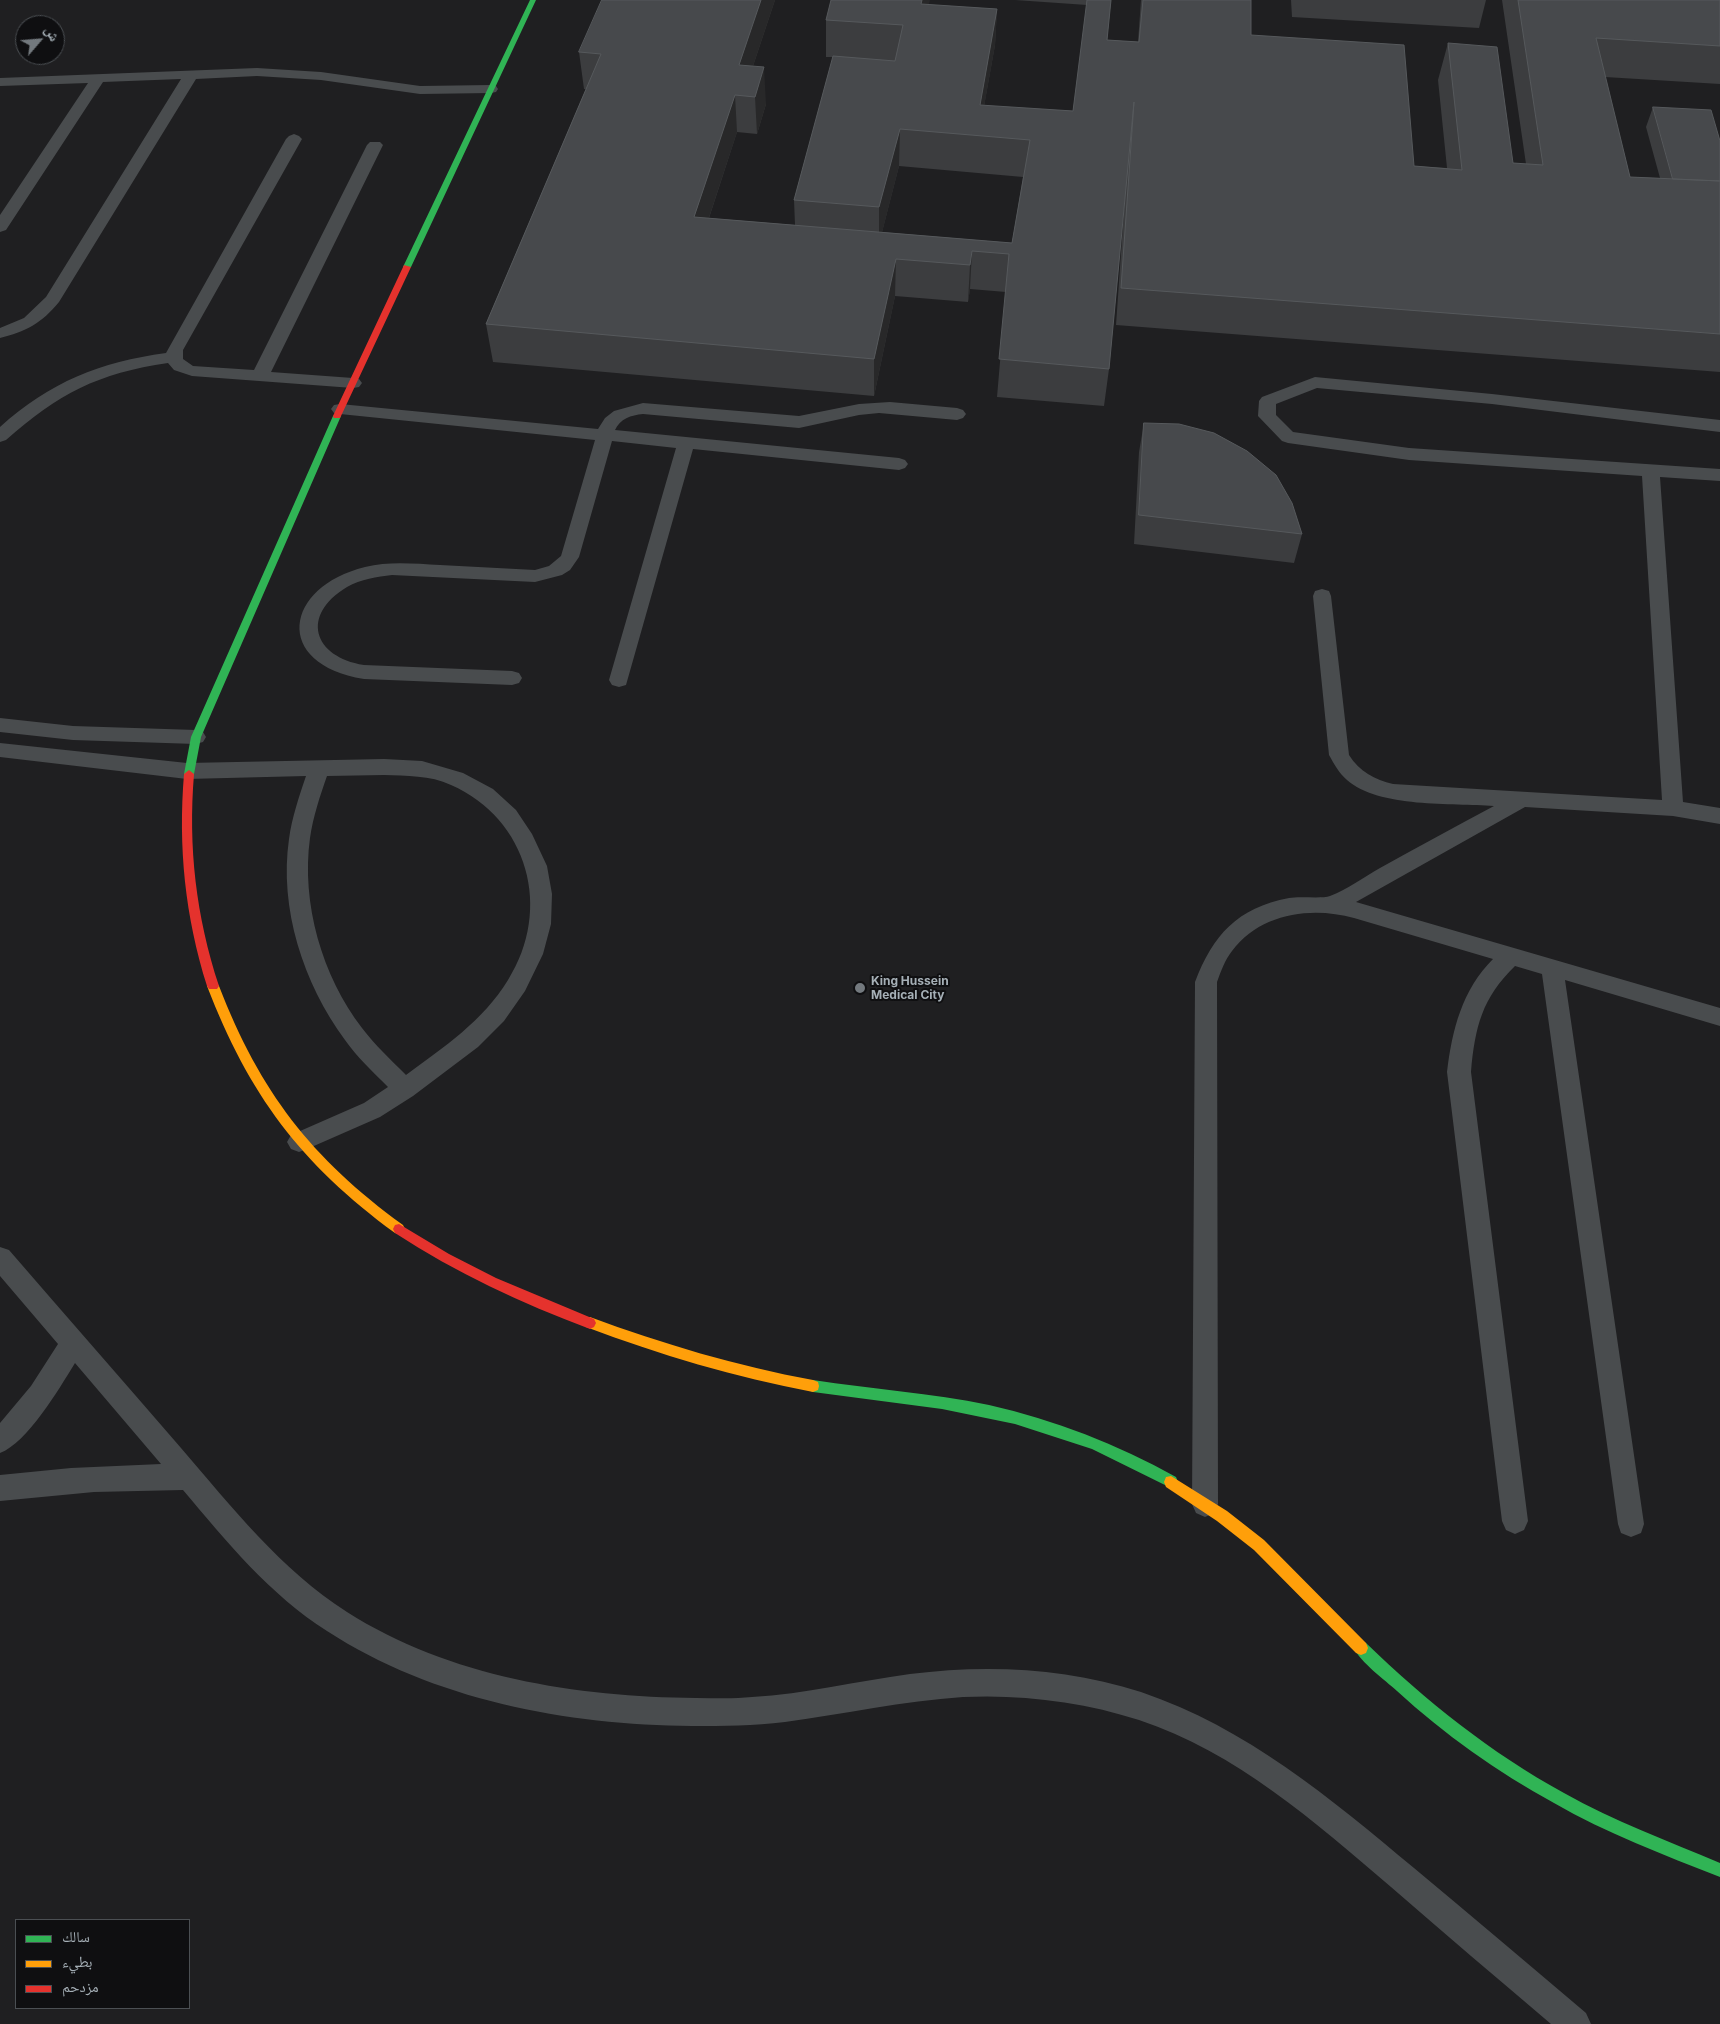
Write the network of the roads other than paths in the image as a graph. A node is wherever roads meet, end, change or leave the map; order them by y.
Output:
1 (533, 0) edge
2 (192, 74) junction
3 (99, 78) junction
4 (0, 82) edge
5 (491, 89) junction
6 (294, 139) dead end
7 (375, 145) dead end
8 (0, 227) edge
9 (0, 333) edge
10 (173, 357) junction
11 (260, 376) junction
12 (353, 383) junction
13 (340, 409) junction
14 (957, 414) dead end
15 (1720, 426) edge
16 (605, 434) junction
17 (0, 436) edge
18 (686, 443) junction
19 (899, 464) dead end
20 (1651, 469) junction
21 (1720, 475) edge
22 (1322, 596) dead end
23 (512, 678) dead end
24 (619, 680) dead end
25 (0, 725) edge
26 (196, 737) junction
27 (0, 750) edge
28 (319, 768) junction
29 (187, 771) junction
30 (1523, 799) junction
31 (1673, 808) junction
32 (1720, 816) edge
33 (1332, 905) junction
34 (1512, 955) junction
35 (1552, 967) junction
36 (1720, 1017) edge
37 (405, 1090) junction
38 (299, 1142) junction
39 (0, 1258) edge
40 (73, 1343) junction
41 (0, 1441) edge
42 (189, 1477) junction
43 (0, 1488) edge
44 (1205, 1504) junction
45 (1516, 1521) dead end
46 (1631, 1524) dead end
47 (1720, 1870) edge
48 (1575, 2024) edge

1 - 5 street
2 - 3 lane
2 - 5 lane
2 - 9 lane
3 - 4 lane
3 - 8 lane
5 - 12 street
6 - 10 lane
7 - 11 lane
10 - 11 lane
10 - 17 lane
11 - 12 lane
12 - 13 street
13 - 16 lane
13 - 26 street
14 - 16 lane
15 - 20 lane
16 - 18 lane
16 - 23 lane
18 - 19 lane
18 - 24 lane
20 - 21 lane
20 - 31 lane
22 - 30 lane
25 - 26 lane
26 - 29 street
27 - 29 lane
28 - 29 lane
28 - 37 lane
28 - 37 lane
29 - 38 street
30 - 31 lane
30 - 33 lane
31 - 32 lane
33 - 34 lane
33 - 44 lane
34 - 35 lane
34 - 45 lane
35 - 36 lane
35 - 46 lane
37 - 38 lane
38 - 44 street
39 - 40 lane
40 - 41 lane
40 - 42 lane
42 - 43 lane
42 - 48 lane
44 - 47 street

